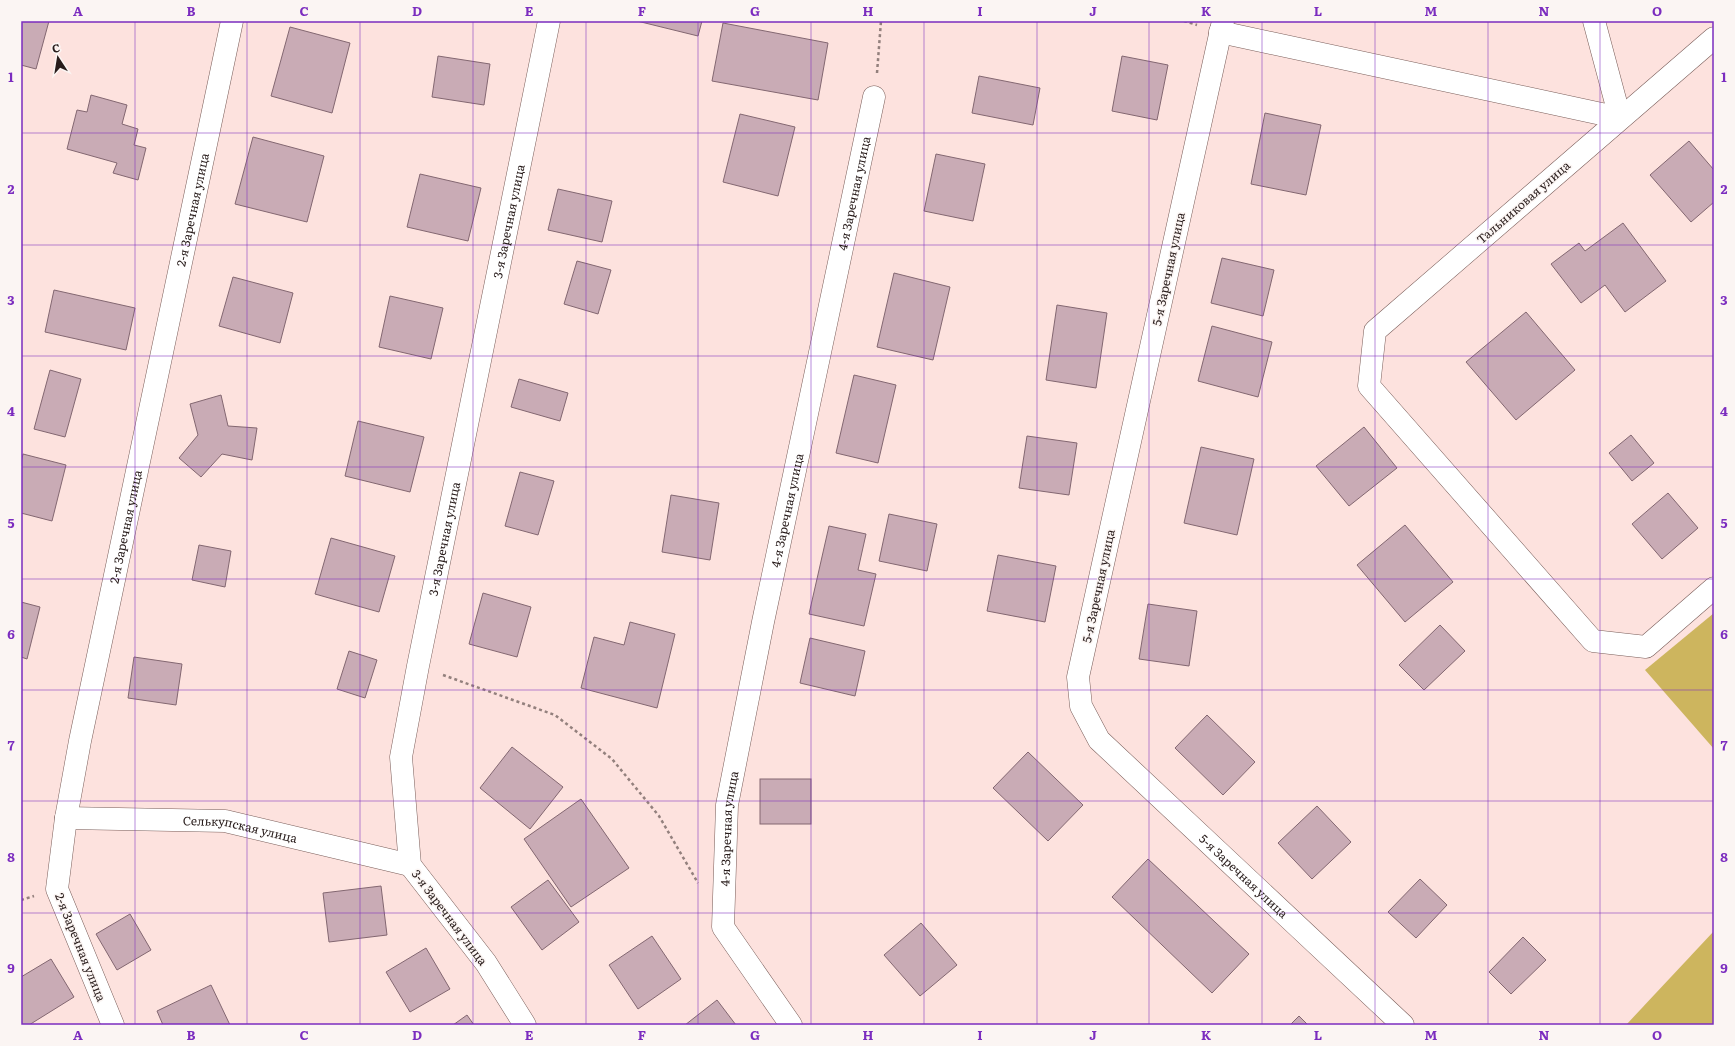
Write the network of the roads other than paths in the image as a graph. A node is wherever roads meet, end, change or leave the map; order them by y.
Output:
1 (232, 21) edge
2 (549, 21) edge
3 (1594, 21) edge
4 (1222, 26) edge
5 (1714, 38) edge
6 (874, 97) road end
7 (1620, 118) junction
8 (1714, 588) edge
9 (66, 818) junction
10 (410, 865) junction
11 (113, 1025) edge
12 (525, 1025) edge
13 (791, 1025) edge
14 (1404, 1025) edge

1 - 9 street, 2-я Заречная улица
2 - 10 street, 3-я Заречная улица
3 - 7 street
4 - 7 street
4 - 14 street, 5-я Заречная улица
5 - 7 street, Тальниковая улица
6 - 13 street, 4-я Заречная улица
7 - 8 street, Тальниковая улица
9 - 10 street, Селькупская улица
9 - 11 street, 2-я Заречная улица
10 - 12 street, 3-я Заречная улица

